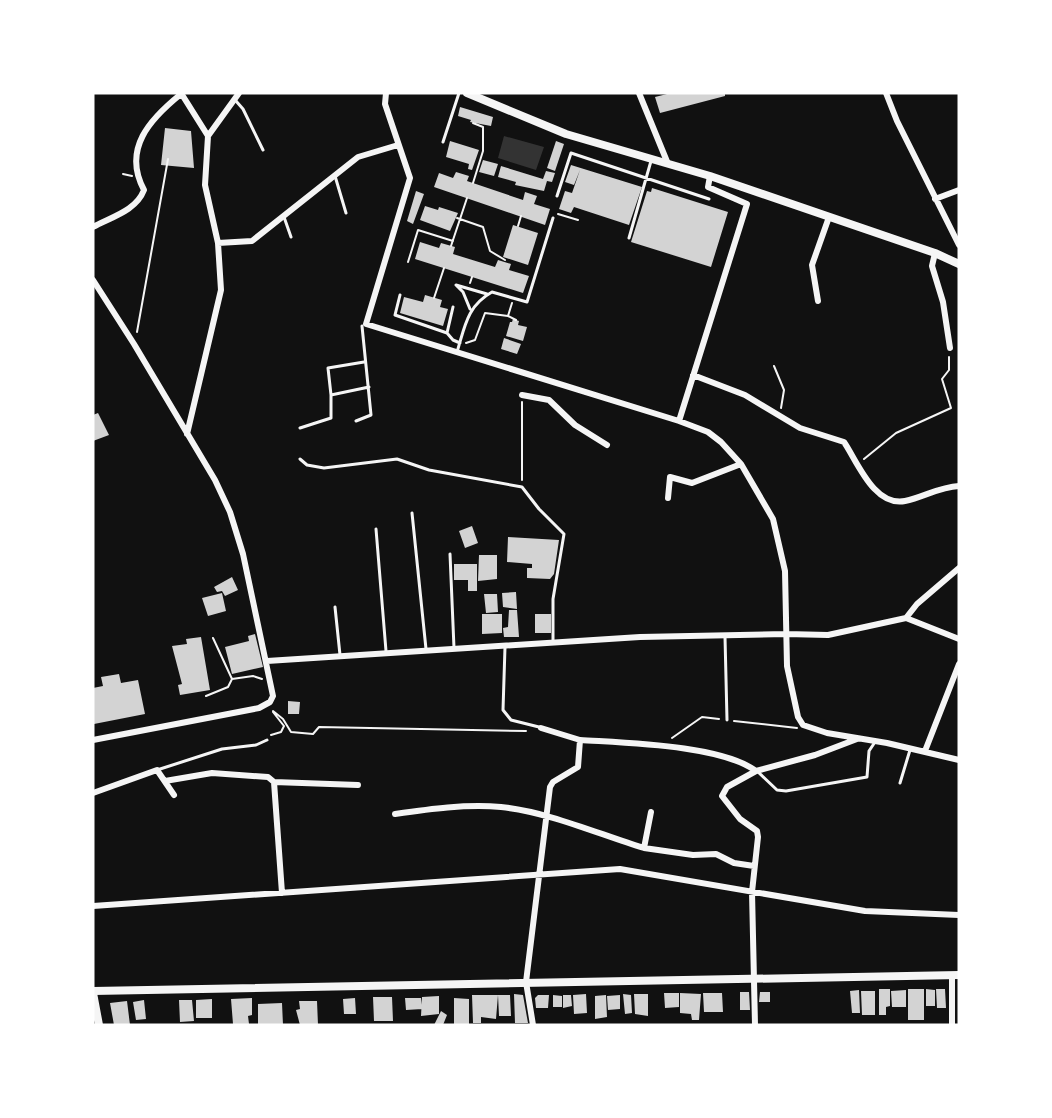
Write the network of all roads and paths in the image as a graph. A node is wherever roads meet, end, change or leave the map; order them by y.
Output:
1 (181, 93) edge
2 (239, 93) edge
3 (387, 93) edge
4 (459, 93) edge
5 (467, 93) edge
6 (639, 93) edge
7 (886, 93) edge
8 (234, 99) junction
9 (473, 123) dead end
10 (208, 136) junction
11 (443, 142) dead end
12 (398, 145) junction
13 (263, 150) dead end
14 (168, 159) dead end
15 (651, 159) junction
16 (668, 164) junction
17 (335, 176) junction
18 (710, 176) junction
19 (646, 178) junction
20 (473, 183) dead end
21 (959, 190) edge
22 (557, 196) dead end
23 (467, 198) dead end
24 (709, 199) dead end
25 (935, 199) junction
26 (564, 210) dead end
27 (346, 213) dead end
28 (556, 213) dead end
29 (563, 215) junction
30 (521, 216) dead end
31 (284, 217) junction
32 (828, 217) junction
33 (458, 218) junction
34 (554, 218) dead end
35 (578, 220) dead end
36 (518, 226) dead end
37 (93, 227) edge
38 (291, 237) dead end
39 (629, 238) dead end
40 (453, 241) junction
41 (218, 243) junction
42 (959, 245) edge
43 (451, 246) dead end
44 (935, 253) junction
45 (505, 260) dead end
46 (408, 262) dead end
47 (959, 264) edge
48 (444, 268) dead end
49 (93, 280) edge
50 (487, 294) junction
51 (400, 295) dead end
52 (434, 298) dead end
53 (513, 298) junction
54 (819, 301) dead end
55 (453, 307) dead end
56 (470, 309) junction
57 (508, 316) junction
58 (516, 320) dead end
59 (364, 325) junction
60 (447, 333) junction
61 (460, 343) junction
62 (134, 344) junction
63 (950, 348) joint
64 (459, 353) junction
65 (364, 362) junction
66 (774, 366) dead end
67 (693, 375) junction
68 (369, 387) junction
69 (331, 395) junction
70 (522, 395) joint
71 (778, 414) junction
72 (356, 421) dead end
73 (680, 421) junction
74 (300, 428) dead end
75 (187, 434) junction
76 (607, 445) dead end
77 (300, 459) dead end
78 (741, 464) junction
79 (857, 465) junction
80 (959, 486) edge
81 (522, 487) junction
82 (668, 498) dead end
83 (412, 513) dead end
84 (376, 529) dead end
85 (450, 554) dead end
86 (959, 568) edge
87 (335, 606) dead end
88 (906, 618) junction
89 (786, 634) junction
90 (725, 635) junction
91 (213, 638) dead end
92 (959, 639) edge
93 (553, 643) junction
94 (505, 646) junction
95 (454, 648) junction
96 (426, 649) junction
97 (386, 651) junction
98 (340, 655) junction
99 (267, 661) junction
100 (959, 664) edge
101 (271, 678) junction
102 (232, 679) junction
103 (206, 696) dead end
104 (727, 720) junction
105 (804, 725) junction
106 (541, 728) junction
107 (858, 739) junction
108 (93, 740) edge
109 (267, 740) joint
110 (580, 740) junction
111 (875, 742) junction
112 (659, 747) junction
113 (910, 748) junction
114 (925, 751) junction
115 (959, 760) edge
116 (157, 770) junction
117 (756, 771) junction
118 (165, 780) junction
119 (274, 782) junction
120 (900, 783) dead end
121 (358, 785) dead end
122 (93, 793) edge
123 (174, 795) dead end
124 (651, 812) dead end
125 (395, 813) dead end
126 (546, 817) junction
127 (644, 848) junction
128 (754, 866) junction
129 (540, 874) junction
130 (752, 892) junction
131 (282, 893) junction
132 (93, 906) edge
133 (959, 915) edge
134 (955, 976) edge
135 (754, 979) junction
136 (526, 981) junction
137 (93, 992) edge
138 (99, 1025) edge
139 (533, 1025) edge
140 (754, 1025) edge
141 (952, 1025) edge

1 - 10 street
1 - 37 street
2 - 8 street
3 - 12 street
4 - 11 lane
5 - 15 main road
6 - 16 street
7 - 25 street
8 - 10 street
8 - 13 lane
9 - 20 path
10 - 41 street
12 - 17 street
12 - 59 street
14 - 62 path
15 - 16 main road
15 - 19 lane
16 - 18 main road
17 - 27 lane
17 - 31 street
18 - 32 main road
18 - 67 street
19 - 22 lane
19 - 24 lane
19 - 39 lane
21 - 25 street
23 - 33 path
25 - 42 street
26 - 29 path
28 - 29 path
29 - 35 path
30 - 36 path
31 - 38 lane
31 - 41 street
32 - 44 main road
32 - 54 street
33 - 40 path
33 - 45 path
34 - 53 lane
40 - 43 path
40 - 46 path
41 - 75 street
44 - 47 main road
44 - 63 street
48 - 52 path
49 - 62 street
50 - 53 lane
50 - 56 lane
50 - 56 lane
51 - 60 lane
53 - 57 path
55 - 60 lane
56 - 61 lane
57 - 58 path
57 - 64 path
59 - 64 street
59 - 65 lane
60 - 61 lane
61 - 64 lane
62 - 75 street
63 - 79 path
64 - 73 street
65 - 68 lane
65 - 69 lane
66 - 71 path
67 - 71 street
67 - 73 street
68 - 69 lane
68 - 72 lane
69 - 74 lane
70 - 76 street
70 - 81 path
71 - 79 street
73 - 78 street
75 - 99 street
77 - 81 lane
78 - 82 street
78 - 89 street
79 - 80 street
81 - 93 lane
83 - 96 lane
84 - 97 lane
85 - 95 lane
86 - 88 street
87 - 98 lane
88 - 89 street
88 - 92 street
89 - 90 street
89 - 105 street
90 - 93 street
90 - 104 lane
91 - 102 path
93 - 94 street
94 - 95 street
94 - 106 lane
95 - 96 street
96 - 97 street
97 - 98 street
98 - 99 street
99 - 101 street
100 - 114 street
101 - 102 path
101 - 108 street
102 - 103 path
104 - 105 path
104 - 112 path
105 - 107 street
106 - 109 path
106 - 110 street
107 - 111 street
107 - 117 street
109 - 116 lane
110 - 112 street
110 - 126 street
111 - 113 street
111 - 117 lane
112 - 117 street
113 - 114 street
113 - 120 lane
114 - 115 street
116 - 118 street
116 - 122 street
117 - 128 street
118 - 119 street
118 - 123 street
119 - 121 street
119 - 131 street
124 - 127 street
125 - 126 street
126 - 127 street
126 - 129 street
127 - 128 street
128 - 130 street
129 - 130 street
129 - 131 street
129 - 136 street
130 - 133 street
130 - 135 street
131 - 132 street
134 - 135 main road
134 - 141 street
135 - 136 main road
135 - 140 street
136 - 137 main road
136 - 139 street
137 - 138 street

